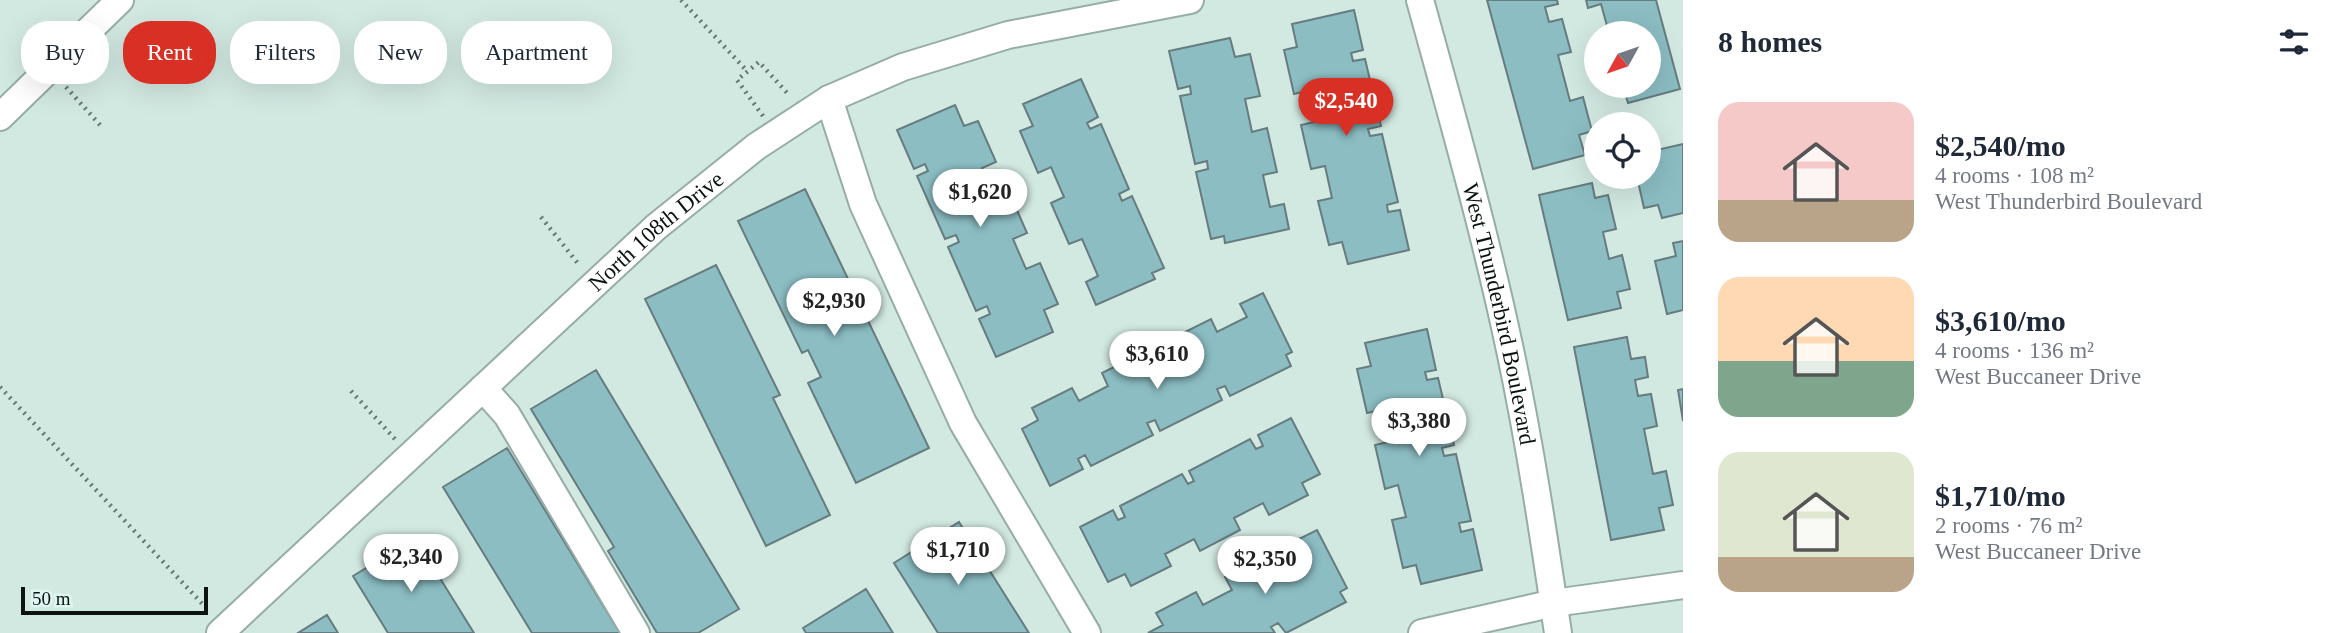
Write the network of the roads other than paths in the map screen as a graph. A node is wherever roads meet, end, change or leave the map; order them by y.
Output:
1 (121, 0) edge
2 (1190, 0) edge
3 (1420, 0) edge
4 (829, 99) junction
5 (0, 117) edge
6 (483, 388) junction
7 (1683, 585) edge
8 (1554, 603) junction
9 (214, 622) edge
10 (636, 633) edge
11 (1087, 633) edge
12 (1422, 633) edge
13 (1558, 633) edge

1 - 5 street
2 - 4 street, North 108th Drive
3 - 8 street, West Thunderbird Boulevard
4 - 6 street, North 108th Drive
4 - 11 street
6 - 9 street, North 108th Drive
6 - 10 street
7 - 8 street
8 - 12 street
8 - 13 street, West Thunderbird Boulevard

